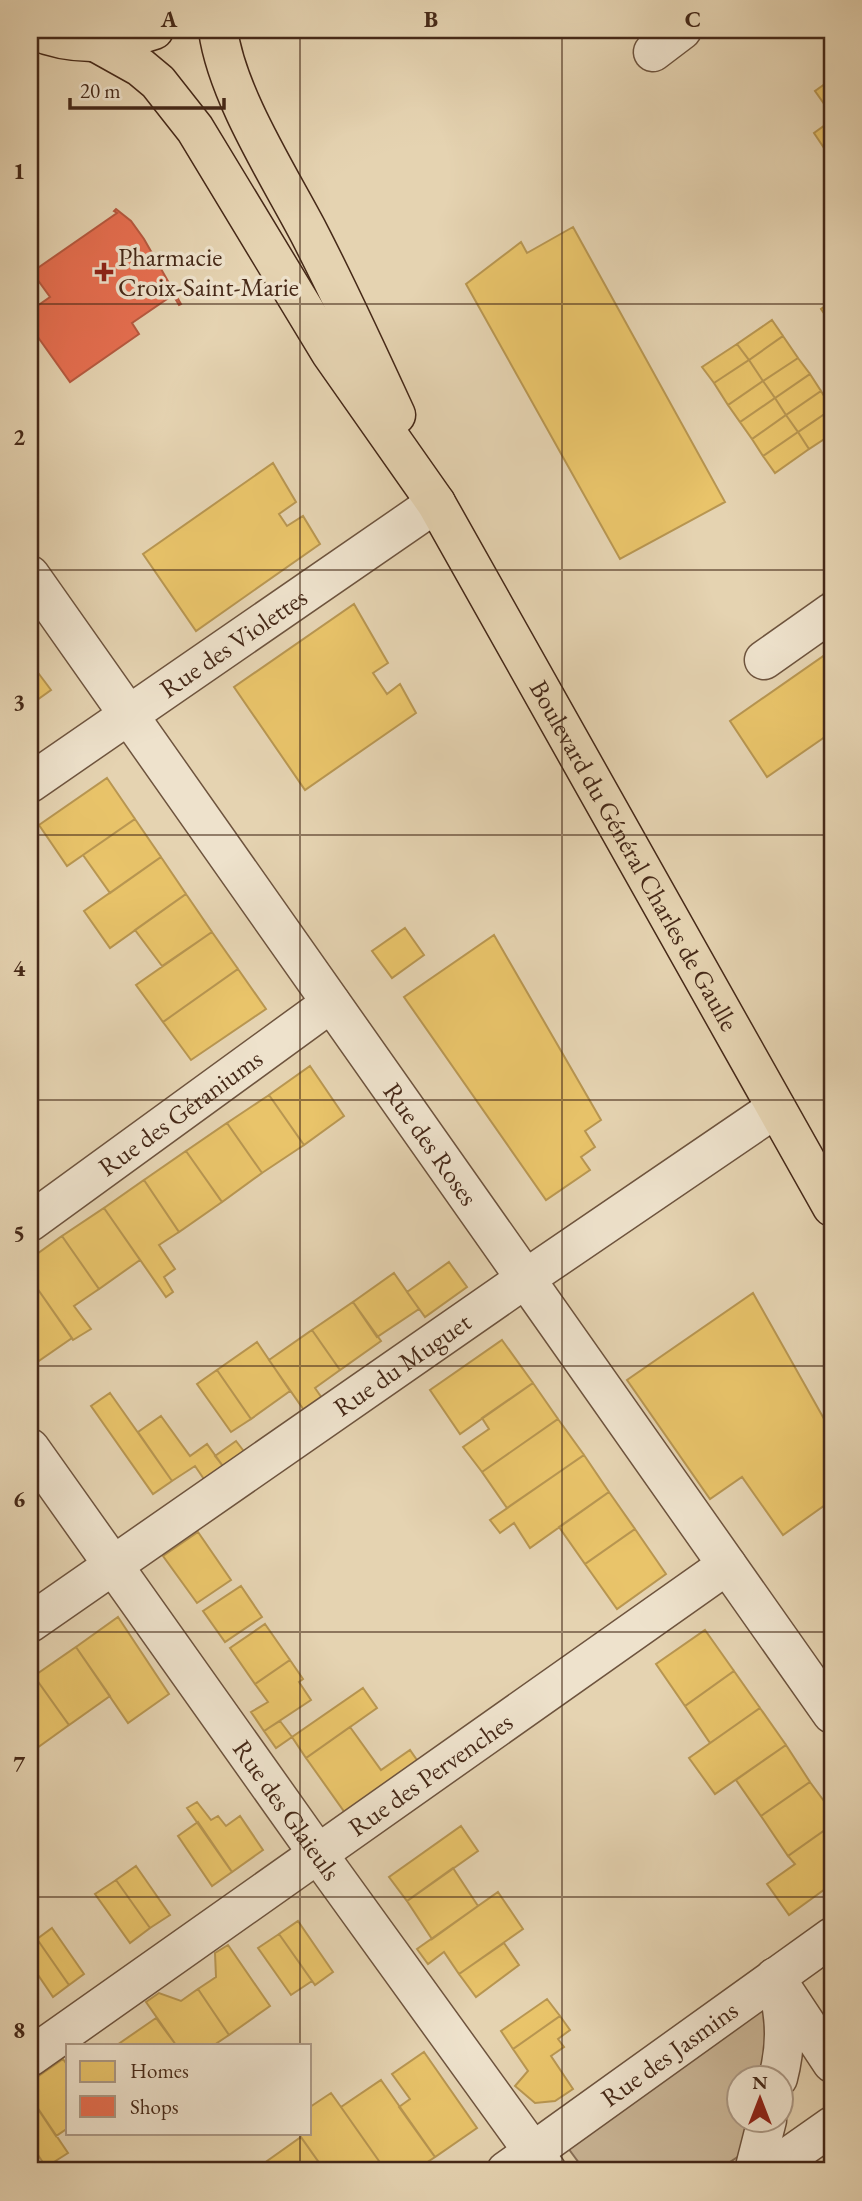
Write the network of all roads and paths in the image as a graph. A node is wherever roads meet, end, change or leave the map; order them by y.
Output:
1 (33, 30) edge
2 (154, 30) edge
3 (218, 30) edge
4 (97, 43) junction
5 (436, 503) junction
6 (30, 575) edge
7 (832, 612) edge
8 (764, 660) dead end
9 (127, 714) junction
10 (30, 783) edge
11 (331, 1003) junction
12 (776, 1108) junction
13 (832, 1207) edge
14 (30, 1222) edge
15 (525, 1279) junction
16 (30, 1448) edge
17 (112, 1565) junction
18 (727, 1565) junction
19 (30, 1623) edge
20 (832, 1714) edge
21 (317, 1854) junction
22 (832, 1937) edge
23 (775, 1977) junction
24 (30, 2057) edge
25 (832, 2063) edge
26 (782, 2064) edge
27 (832, 2126) edge
28 (763, 2134) edge
29 (529, 2165) edge
30 (754, 2171) edge
31 (768, 2171) edge

1 - 4 main road
2 - 4 main road
3 - 5 main road, Boulevard du Général Charles de Gaulle
4 - 5 main road, Boulevard du Général Charles de Gaulle
5 - 9 street, Rue des Violettes
5 - 12 main road, Boulevard du Général Charles de Gaulle
6 - 9 street, Rue des Roses
7 - 8 street
9 - 10 street, Rue des Violettes
9 - 11 street, Rue des Roses
11 - 14 street, Rue des Géraniums
11 - 15 street, Rue des Roses
12 - 13 main road, Boulevard du Général Charles de Gaulle
12 - 15 street, Rue du Muguet
15 - 17 street, Rue du Muguet
15 - 18 street, Rue des Roses
16 - 17 street, Rue des Glaieuls
17 - 19 street, Rue du Muguet
17 - 21 street, Rue des Glaieuls
18 - 20 street, Rue des Roses
18 - 21 street, Rue des Pervenches
21 - 24 street, Rue des Pervenches
21 - 29 street, Rue des Glaieuls
22 - 23 street, Rue des Jasmins
23 - 25 street
23 - 26 street
23 - 29 street, Rue des Jasmins
27 - 31 street
28 - 30 street

